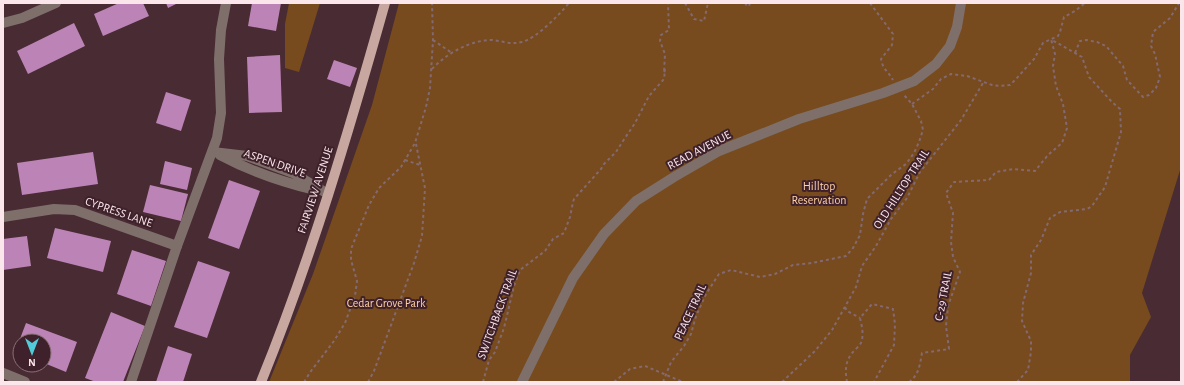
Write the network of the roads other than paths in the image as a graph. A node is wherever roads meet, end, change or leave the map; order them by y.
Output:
1 (56, 3) edge
2 (226, 3) edge
3 (385, 3) edge
4 (961, 3) edge
5 (3, 23) edge
6 (213, 152) junction
7 (328, 194) junction
8 (3, 217) edge
9 (177, 246) junction
10 (3, 373) edge
11 (25, 382) edge
12 (131, 382) edge
13 (261, 382) edge
14 (522, 382) edge

1 - 5 street
2 - 6 street
3 - 7 main road, FAIRVIEW AVENUE
4 - 14 street, READ AVENUE
6 - 7 street, ASPEN DRIVE
6 - 9 street
7 - 13 main road, FAIRVIEW AVENUE
8 - 9 street, CYPRESS LANE
9 - 12 street
10 - 11 street

